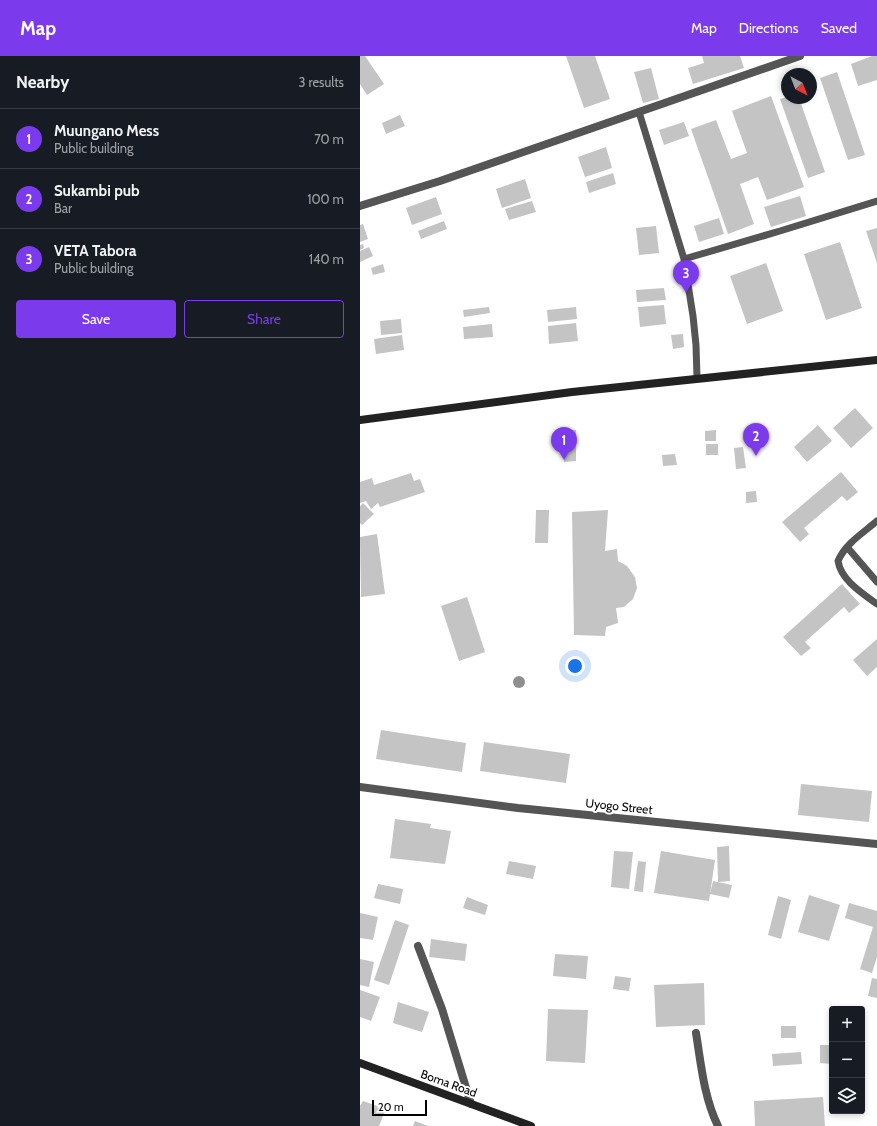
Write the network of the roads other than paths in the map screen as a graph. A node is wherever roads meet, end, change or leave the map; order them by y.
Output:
1 (800, 56) edge
2 (639, 112) junction
3 (877, 201) edge
4 (360, 206) edge
5 (684, 259) junction
6 (877, 360) edge
7 (697, 378) junction
8 (360, 420) edge
9 (877, 520) edge
10 (847, 547) junction
11 (877, 582) edge
12 (877, 604) edge
13 (360, 787) edge
14 (877, 844) edge
15 (418, 946) dead end
16 (696, 1033) dead end
17 (360, 1063) edge
18 (471, 1104) junction
19 (531, 1126) edge
20 (718, 1126) edge

1 - 2 street
2 - 4 street
2 - 5 lane
3 - 5 lane
5 - 7 lane
6 - 7 main road
7 - 8 main road
9 - 10 lane
10 - 11 lane
10 - 12 lane
13 - 14 street, Uyogo Street
15 - 18 street
16 - 20 street
17 - 18 main road, Boma Road
18 - 19 main road, Boma Road

